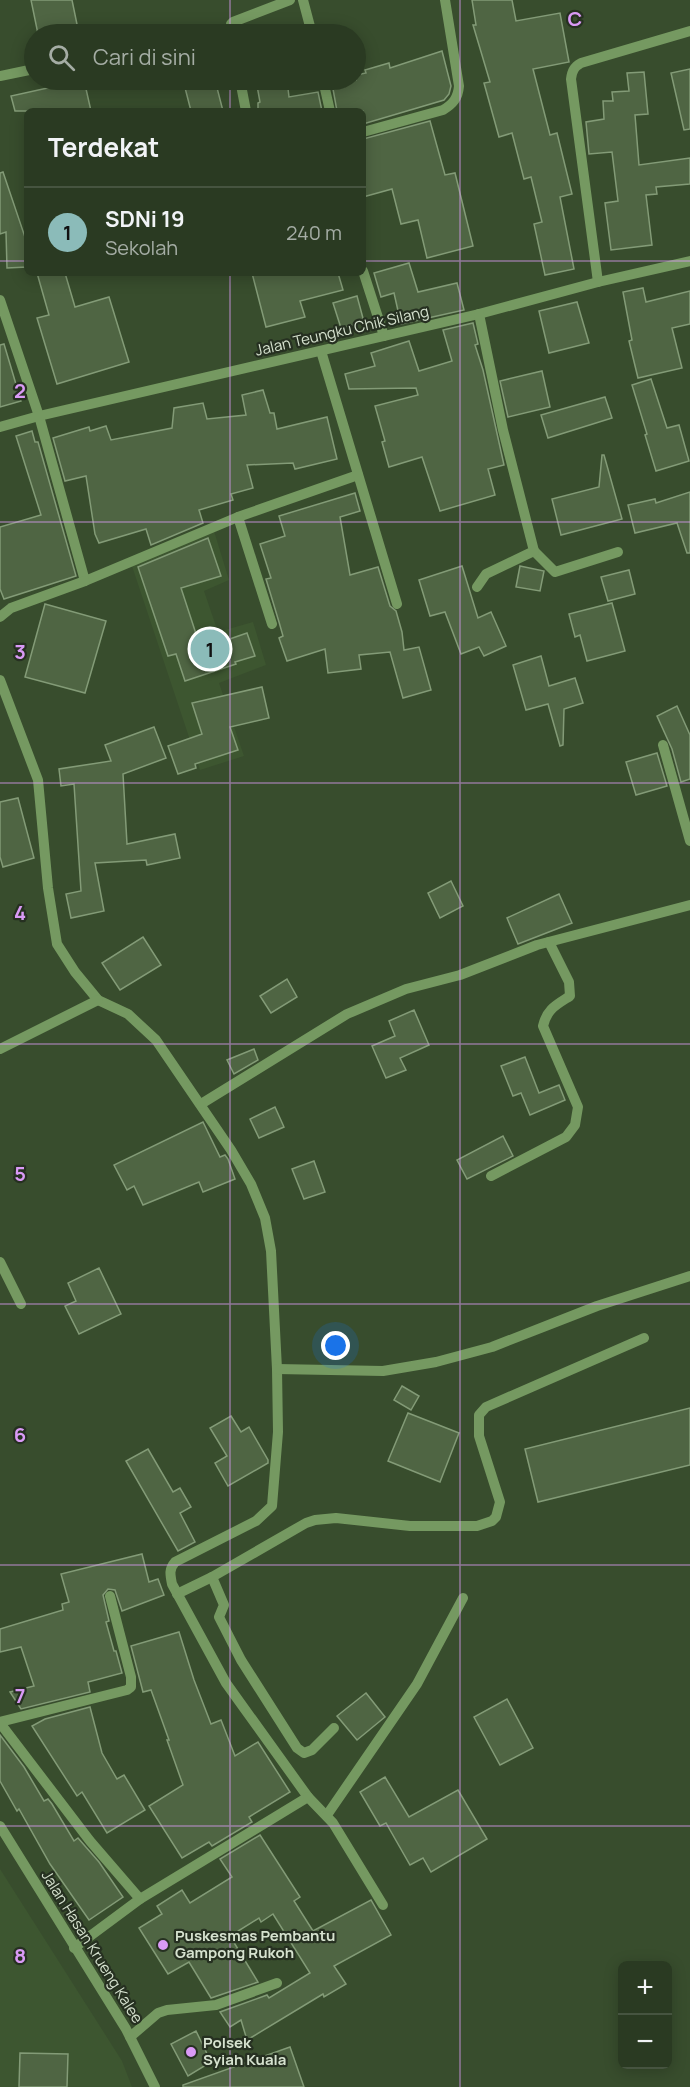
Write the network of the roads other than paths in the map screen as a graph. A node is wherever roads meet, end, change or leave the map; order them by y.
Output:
1 (290, 0) edge
2 (303, 0) edge
3 (445, 0) edge
4 (231, 24) edge
5 (309, 24) edge
6 (690, 31) edge
7 (24, 71) edge
8 (0, 76) edge
9 (242, 90) edge
10 (325, 90) edge
11 (245, 108) edge
12 (329, 108) edge
13 (366, 131) edge
14 (690, 261) edge
15 (365, 276) edge
16 (598, 282) junction
17 (0, 300) edge
18 (478, 314) junction
19 (384, 336) junction
20 (321, 351) junction
21 (39, 416) junction
22 (0, 427) edge
23 (358, 475) junction
24 (238, 517) junction
25 (534, 551) junction
26 (618, 552) dead end
27 (85, 580) junction
28 (477, 587) dead end
29 (397, 604) dead end
30 (0, 617) edge
31 (272, 624) dead end
32 (0, 680) edge
33 (663, 745) dead end
34 (690, 841) edge
35 (690, 905) edge
36 (549, 942) junction
37 (98, 1000) junction
38 (0, 1049) edge
39 (201, 1104) junction
40 (491, 1176) dead end
41 (0, 1262) edge
42 (690, 1276) edge
43 (21, 1304) dead end
44 (644, 1338) dead end
45 (277, 1369) junction
46 (212, 1577) junction
47 (177, 1593) junction
48 (110, 1596) dead end
49 (463, 1598) dead end
50 (0, 1723) edge
51 (334, 1728) dead end
52 (308, 1797) junction
53 (327, 1815) junction
54 (0, 1826) edge
55 (140, 1899) junction
56 (383, 1905) dead end
57 (74, 1948) junction
58 (277, 1983) dead end
59 (130, 2037) junction
60 (156, 2087) edge

1 - 4 street
2 - 5 street
3 - 13 street
6 - 16 street
7 - 8 street
9 - 11 street
10 - 12 street
14 - 16 street, Jalan Teungku Chik Silang
15 - 19 street
16 - 18 street, Jalan Teungku Chik Silang
17 - 21 street
18 - 19 street, Jalan Teungku Chik Silang
18 - 25 street
19 - 20 street, Jalan Teungku Chik Silang
20 - 21 street, Jalan Teungku Chik Silang
20 - 23 street
21 - 22 street, Jalan Teungku Chik Silang
21 - 27 street
23 - 24 street
23 - 29 street
24 - 27 street
24 - 31 street
25 - 26 street
25 - 28 street
27 - 30 street
32 - 37 street
33 - 34 street
35 - 36 street
36 - 39 street
36 - 40 street
37 - 38 street
37 - 39 street
39 - 45 street
41 - 43 street
42 - 45 street
44 - 46 street
45 - 47 street
46 - 47 street
46 - 51 street
47 - 52 street
48 - 50 street
49 - 53 street
50 - 55 street
52 - 53 street
52 - 55 street
53 - 56 street
54 - 57 street, Jalan Hasan Krueng Kalee
55 - 57 street
57 - 59 street, Jalan Hasan Krueng Kalee
58 - 59 street
59 - 60 street, Jalan Hasan Krueng Kalee

